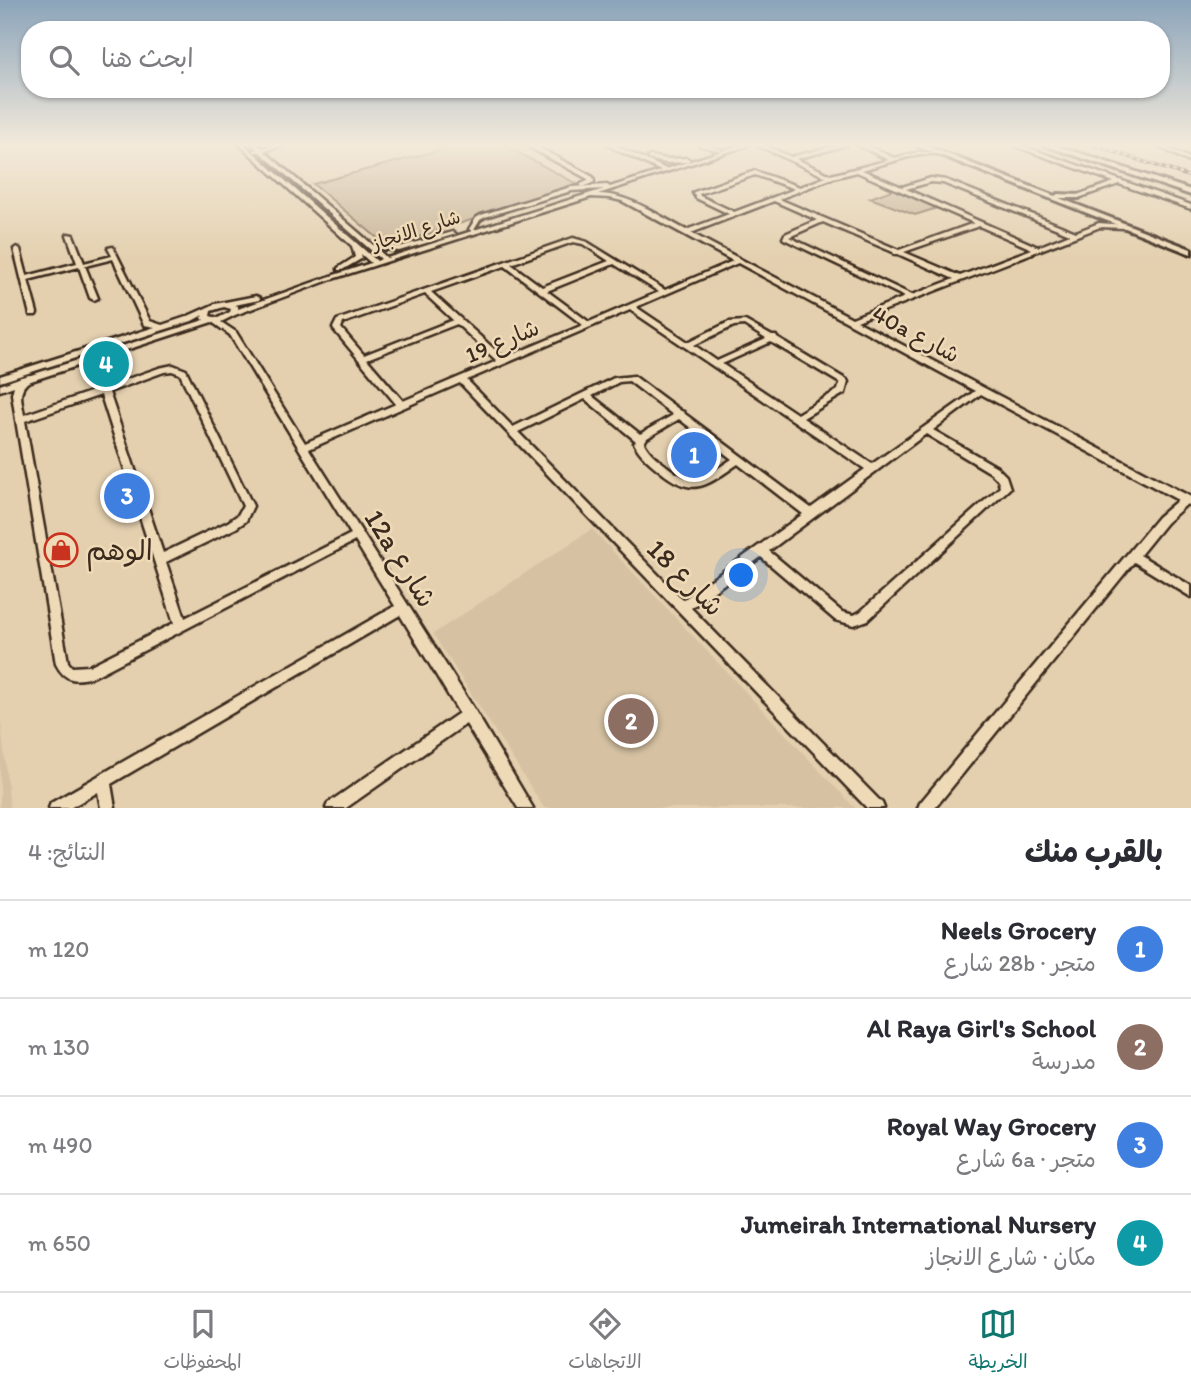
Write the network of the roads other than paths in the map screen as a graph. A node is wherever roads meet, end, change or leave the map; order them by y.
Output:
1 (289, 183) edge
2 (295, 183) edge
3 (589, 183) edge
4 (620, 183) edge
5 (632, 183) edge
6 (726, 183) edge
7 (782, 183) edge
8 (816, 183) edge
9 (887, 183) edge
10 (922, 183) edge
11 (948, 183) edge
12 (1013, 183) edge
13 (1021, 183) edge
14 (1116, 183) edge
15 (1120, 183) edge
16 (1160, 183) edge
17 (607, 187) junction
18 (621, 187) junction
19 (1024, 187) junction
20 (571, 189) junction
21 (800, 189) junction
22 (901, 189) junction
23 (1191, 193) edge
24 (1056, 195) junction
25 (593, 196) junction
26 (1079, 196) junction
27 (774, 199) junction
28 (624, 200) junction
29 (1071, 201) junction
30 (1191, 207) edge
31 (734, 214) junction
32 (822, 220) junction
33 (1100, 221) junction
34 (978, 224) junction
35 (476, 230) junction
36 (693, 231) junction
37 (458, 233) junction
38 (70, 235) dead end
39 (1075, 235) junction
40 (364, 239) junction
41 (352, 243) junction
42 (17, 248) dead end
43 (1191, 249) edge
44 (1036, 250) junction
45 (896, 253) junction
46 (386, 259) junction
47 (737, 260) junction
48 (614, 261) junction
49 (375, 262) junction
50 (505, 263) junction
51 (81, 264) junction
52 (24, 279) junction
53 (958, 280) junction
54 (291, 287) junction
55 (542, 290) junction
56 (426, 291) junction
57 (664, 292) junction
58 (273, 297) junction
59 (94, 298) dead end
60 (909, 300) junction
61 (227, 304) junction
62 (631, 306) junction
63 (33, 313) dead end
64 (233, 313) junction
65 (211, 317) junction
66 (458, 321) junction
67 (147, 323) junction
68 (853, 323) junction
69 (588, 325) junction
70 (165, 327) junction
71 (233, 334) junction
72 (137, 336) junction
73 (773, 338) junction
74 (688, 345) junction
75 (363, 358) junction
76 (503, 362) junction
77 (716, 364) junction
78 (29, 377) junction
79 (0, 379) edge
80 (462, 380) junction
81 (0, 389) edge
82 (978, 389) junction
83 (104, 391) junction
84 (16, 394) junction
85 (585, 396) junction
86 (401, 405) junction
87 (681, 414) junction
88 (797, 418) junction
89 (20, 420) junction
90 (926, 430) junction
91 (512, 431) junction
92 (640, 439) junction
93 (304, 447) junction
94 (739, 459) junction
95 (872, 469) junction
96 (1185, 498) edge
97 (811, 514) junction
98 (358, 536) junction
99 (762, 551) junction
100 (1133, 556) junction
101 (161, 559) junction
102 (1191, 592) edge
103 (402, 607) junction
104 (682, 608) junction
105 (181, 625) junction
106 (469, 714) junction
107 (103, 781) junction
108 (56, 808) edge
109 (108, 808) edge
110 (332, 808) edge
111 (526, 808) edge
112 (877, 808) edge
113 (925, 808) edge

1 - 41 street
2 - 40 street
3 - 20 street
4 - 17 street, شارع الانجاز
5 - 18 street, شارع الانجاز
6 - 31 street
7 - 21 street
8 - 21 street
9 - 22 street
10 - 22 street
11 - 39 street
12 - 19 main road
13 - 24 main road
14 - 26 street
15 - 30 street
16 - 23 highway
17 - 20 street
17 - 35 street, شارع الانجاز
18 - 25 street, شارع الانجاز
18 - 28 street
19 - 29 main road
19 - 33 main road
20 - 35 street
21 - 27 street
22 - 34 street
24 - 26 main road
24 - 29 main road
25 - 28 street, 40a شارع
25 - 35 street, شارع الانجاز
26 - 29 main road
27 - 31 street
27 - 32 street
28 - 36 street, 40a شارع
29 - 43 main road
31 - 36 street
32 - 45 street
32 - 60 street
33 - 39 street
33 - 43 main road
34 - 44 street
34 - 45 street
35 - 37 street, شارع الانجاز
35 - 46 street, شارع الانجاز
35 - 58 street
36 - 47 street, 40a شارع
37 - 40 street
37 - 46 street, شارع الانجاز
38 - 51 street
39 - 44 street
40 - 46 street
41 - 49 street
41 - 54 street
42 - 52 street
44 - 53 street
45 - 53 street
46 - 49 street, شارع الانجاز
47 - 57 street, شارع 19
47 - 68 street, 40a شارع
48 - 50 street
48 - 55 street
48 - 57 street
49 - 54 street, شارع الانجاز
49 - 58 street, شارع الانجاز
50 - 55 street
50 - 56 street
51 - 52 street
51 - 59 street
51 - 67 street
52 - 63 street
53 - 60 street
54 - 61 street, شارع الانجاز
55 - 69 street
56 - 66 street
56 - 75 street
57 - 62 street, شارع 19
58 - 64 street, شارع الانجاز
60 - 68 street
61 - 64 street
61 - 65 street, شارع الانجاز
62 - 69 street, شارع 19
62 - 74 street
64 - 65 street, شارع الانجاز
64 - 71 street
65 - 70 street
65 - 71 street, 12a شارع
65 - 78 street
66 - 75 street
66 - 76 street
67 - 70 street
67 - 72 street
68 - 82 street, 40a شارع
69 - 76 street, شارع 19
70 - 72 street
71 - 93 street, 12a شارع
72 - 79 street
73 - 74 street
73 - 77 street
73 - 88 street
74 - 77 street
75 - 86 street
76 - 80 street, شارع 19
77 - 88 street
78 - 81 street
78 - 84 street
80 - 86 street, شارع 19
80 - 91 street, شارع 18
81 - 84 street
82 - 90 street
82 - 96 street, 40a شارع
83 - 89 street
83 - 101 street
83 - 101 street
84 - 89 street
85 - 87 street
85 - 91 street
85 - 92 street
86 - 93 street, شارع 19
87 - 92 street
87 - 94 street
88 - 95 street
89 - 105 street
90 - 95 street
90 - 99 street
91 - 104 street, شارع 18
92 - 94 street
93 - 98 street, 12a شارع
94 - 97 street
95 - 97 street
96 - 100 street
97 - 99 street
98 - 103 street, 12a شارع
98 - 105 street
99 - 104 street
100 - 102 street
100 - 113 street
101 - 105 street
103 - 106 street, 12a شارع
103 - 107 street
104 - 112 street, شارع 18
106 - 110 street
106 - 111 street, 12a شارع
107 - 108 street
107 - 109 street

